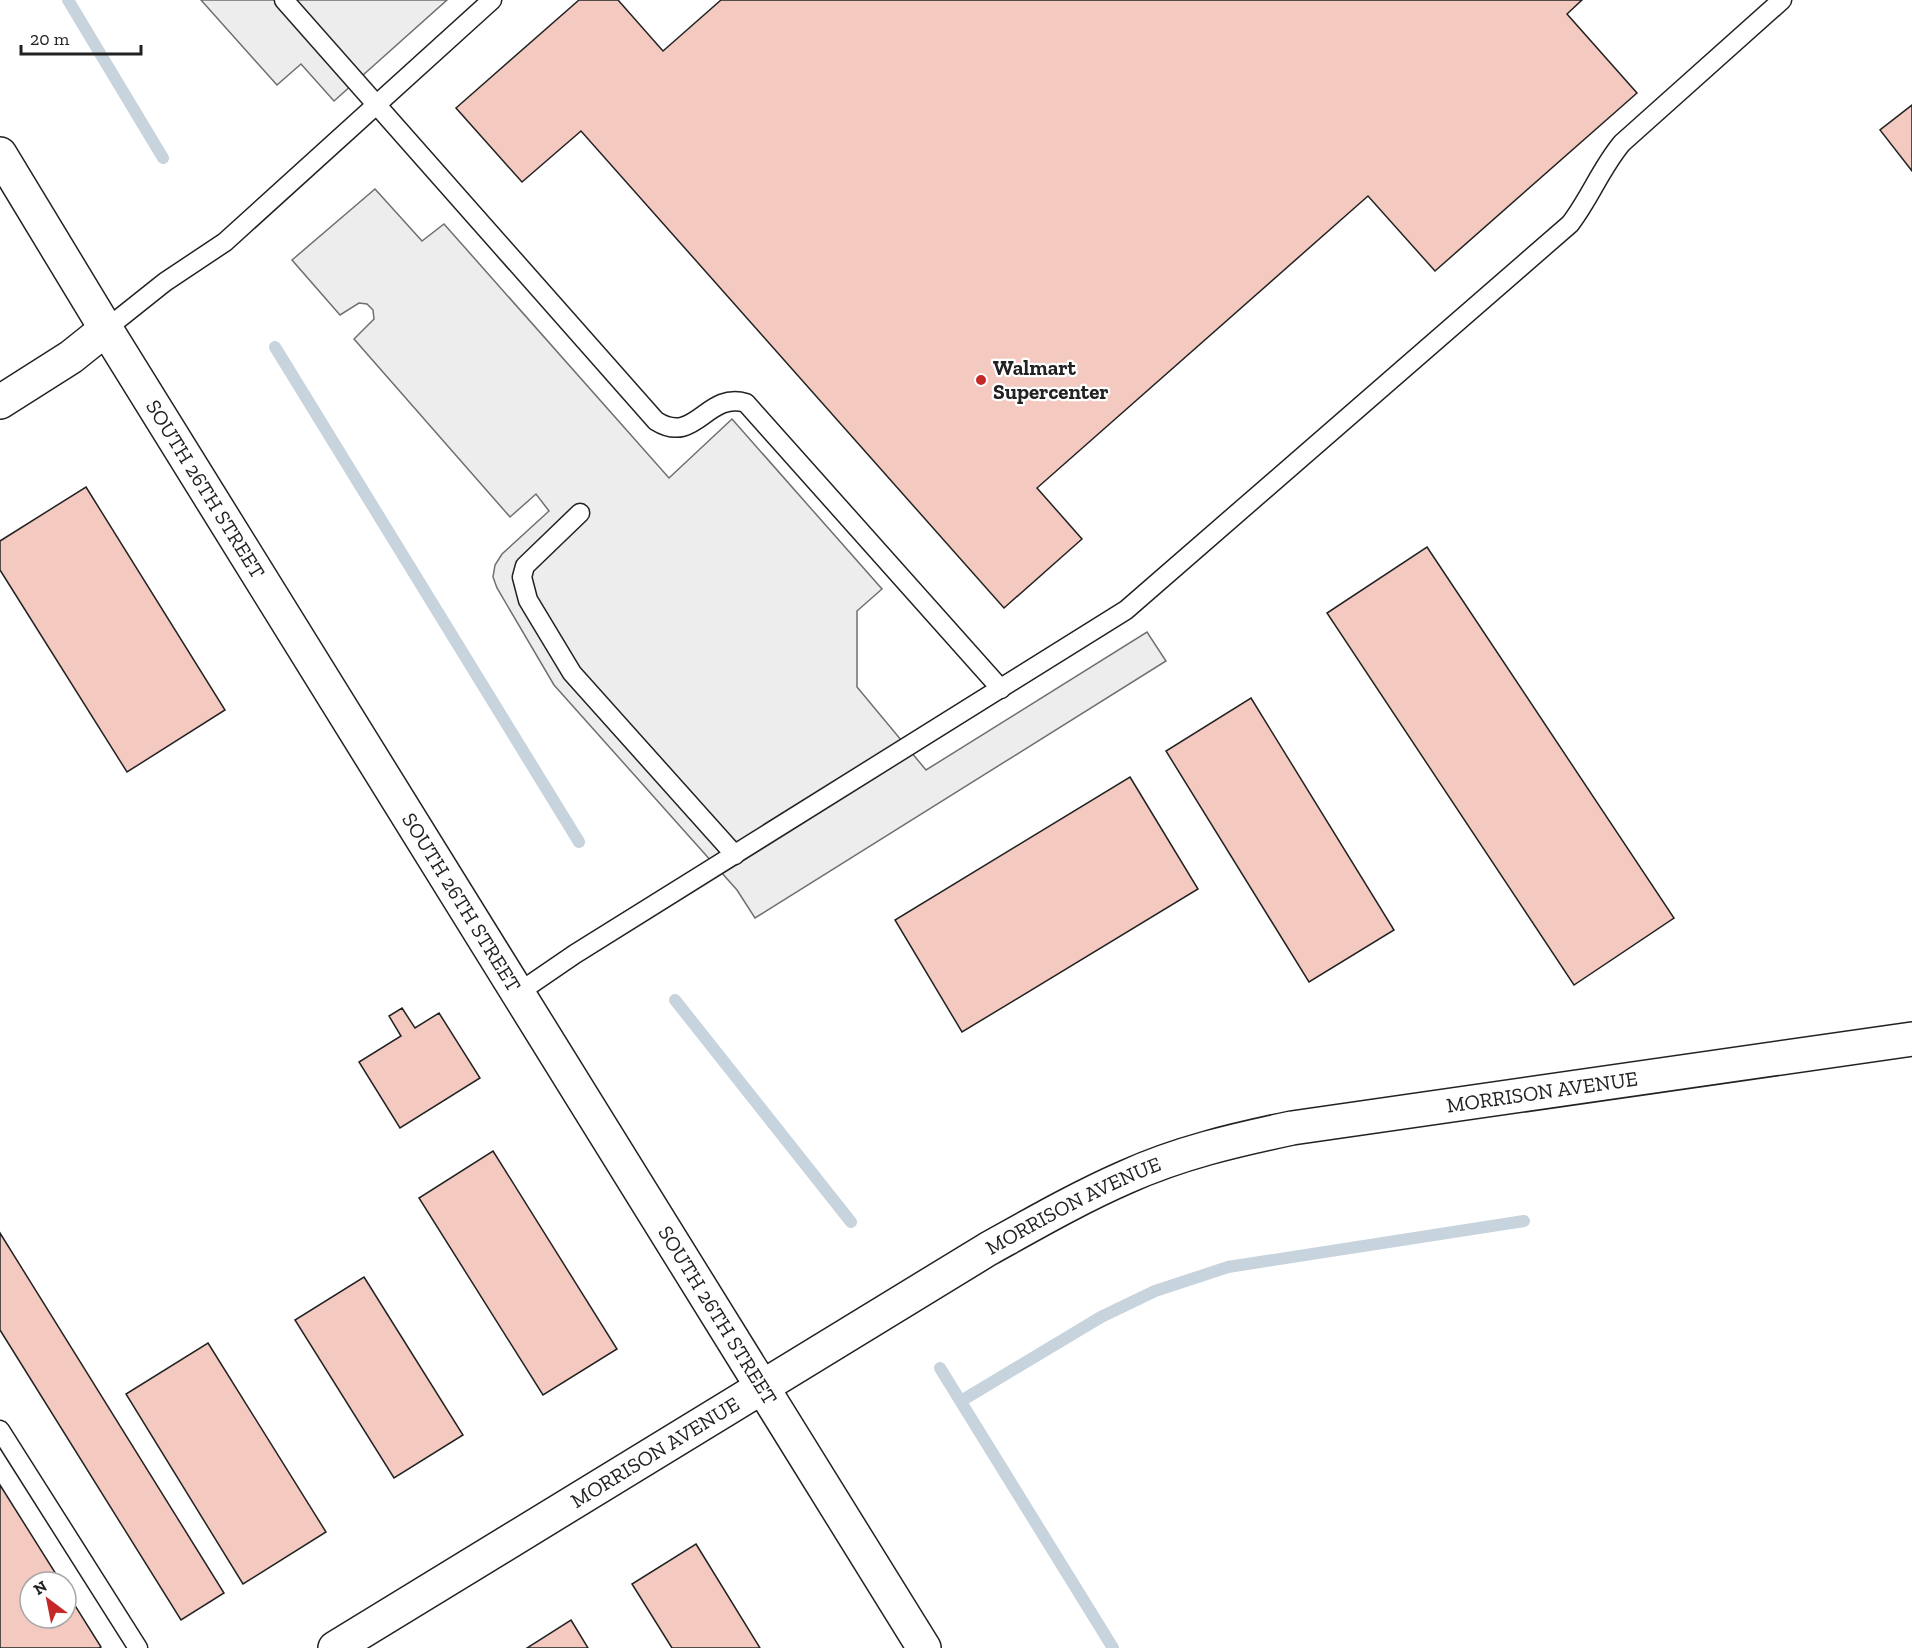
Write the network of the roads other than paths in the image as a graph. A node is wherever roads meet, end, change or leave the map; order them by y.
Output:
1 (284, 0) edge
2 (492, 0) edge
3 (1782, 0) edge
4 (376, 105) junction
5 (0, 154) edge
6 (106, 329) junction
7 (0, 402) edge
8 (580, 513) dead end
9 (1001, 689) junction
10 (735, 855) junction
11 (518, 993) junction
12 (1912, 1039) edge
13 (762, 1386) junction
14 (0, 1430) edge
15 (138, 1648) edge
16 (335, 1648) edge
17 (924, 1648) edge

1 - 4 lane
2 - 4 lane
3 - 9 lane
4 - 6 lane
4 - 9 lane
5 - 6 street, SOUTH 26TH STREET
6 - 7 street
6 - 11 street, SOUTH 26TH STREET
8 - 10 lane
9 - 10 lane
10 - 11 lane
11 - 13 street, SOUTH 26TH STREET
12 - 13 street, MORRISON AVENUE
13 - 16 street, MORRISON AVENUE
13 - 17 street, SOUTH 26TH STREET
14 - 15 lane

